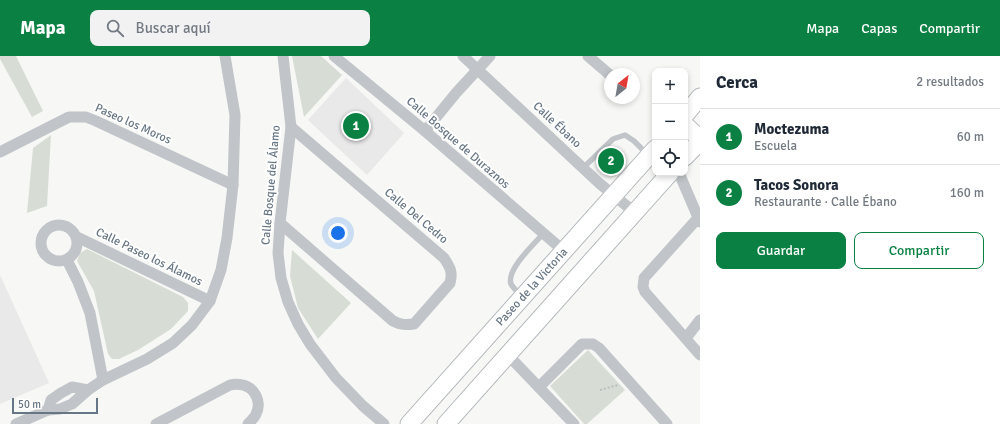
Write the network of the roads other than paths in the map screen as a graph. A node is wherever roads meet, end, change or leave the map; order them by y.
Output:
1 (225, 56) edge
2 (283, 56) edge
3 (334, 56) edge
4 (463, 56) edge
5 (490, 56) edge
6 (588, 56) edge
7 (478, 69) junction
8 (604, 70) edge
9 (700, 97) edge
10 (688, 111) edge
11 (291, 128) junction
12 (688, 128) edge
13 (425, 131) junction
14 (700, 140) edge
15 (0, 152) edge
16 (652, 153) edge
17 (688, 154) edge
18 (583, 168) junction
19 (667, 176) edge
20 (680, 176) edge
21 (233, 185) junction
22 (614, 195) junction
23 (634, 212) junction
24 (699, 220) edge
25 (280, 223) junction
26 (543, 234) junction
27 (77, 237) junction
28 (564, 252) junction
29 (67, 260) junction
30 (523, 297) junction
31 (210, 301) junction
32 (700, 320) edge
33 (686, 338) junction
34 (508, 355) junction
35 (700, 355) edge
36 (103, 380) junction
37 (539, 387) junction
38 (16, 424) edge
39 (156, 424) edge
40 (248, 424) edge
41 (384, 424) edge
42 (409, 424) edge
43 (446, 424) edge
44 (574, 424) edge
45 (667, 424) edge

1 - 21 street
2 - 11 street, Calle Bosque del Álamo
3 - 13 street, Calle Bosque de Duraznos
4 - 7 street, Calle Ébano
5 - 7 street
6 - 8 street
7 - 13 street
7 - 18 street, Calle Ébano
9 - 10 main road
11 - 25 street, Calle Bosque del Álamo
11 - 25 street, Calle Del Cedro
12 - 14 main road
13 - 26 street, Calle Bosque de Duraznos
14 - 17 main road
15 - 21 street, Paseo los Moros
16 - 18 lane
16 - 22 main road, Paseo de la Victoria
18 - 22 street, Calle Ébano
19 - 23 main road
20 - 24 street
21 - 31 street
22 - 23 street, Calle Ébano
22 - 28 main road, Paseo de la Victoria
23 - 34 main road
24 - 33 street
25 - 41 street, Calle Bosque del Álamo
26 - 28 street, Calle Bosque de Duraznos
26 - 30 lane
27 - 29 street
27 - 29 street
27 - 31 street, Calle Paseo los Álamos
28 - 30 main road, Paseo de la Victoria
29 - 36 street
30 - 42 main road, Paseo de la Victoria
31 - 36 street
32 - 33 street
33 - 35 street
34 - 37 street
34 - 43 main road
36 - 38 street
37 - 44 street
37 - 45 street
39 - 40 street

